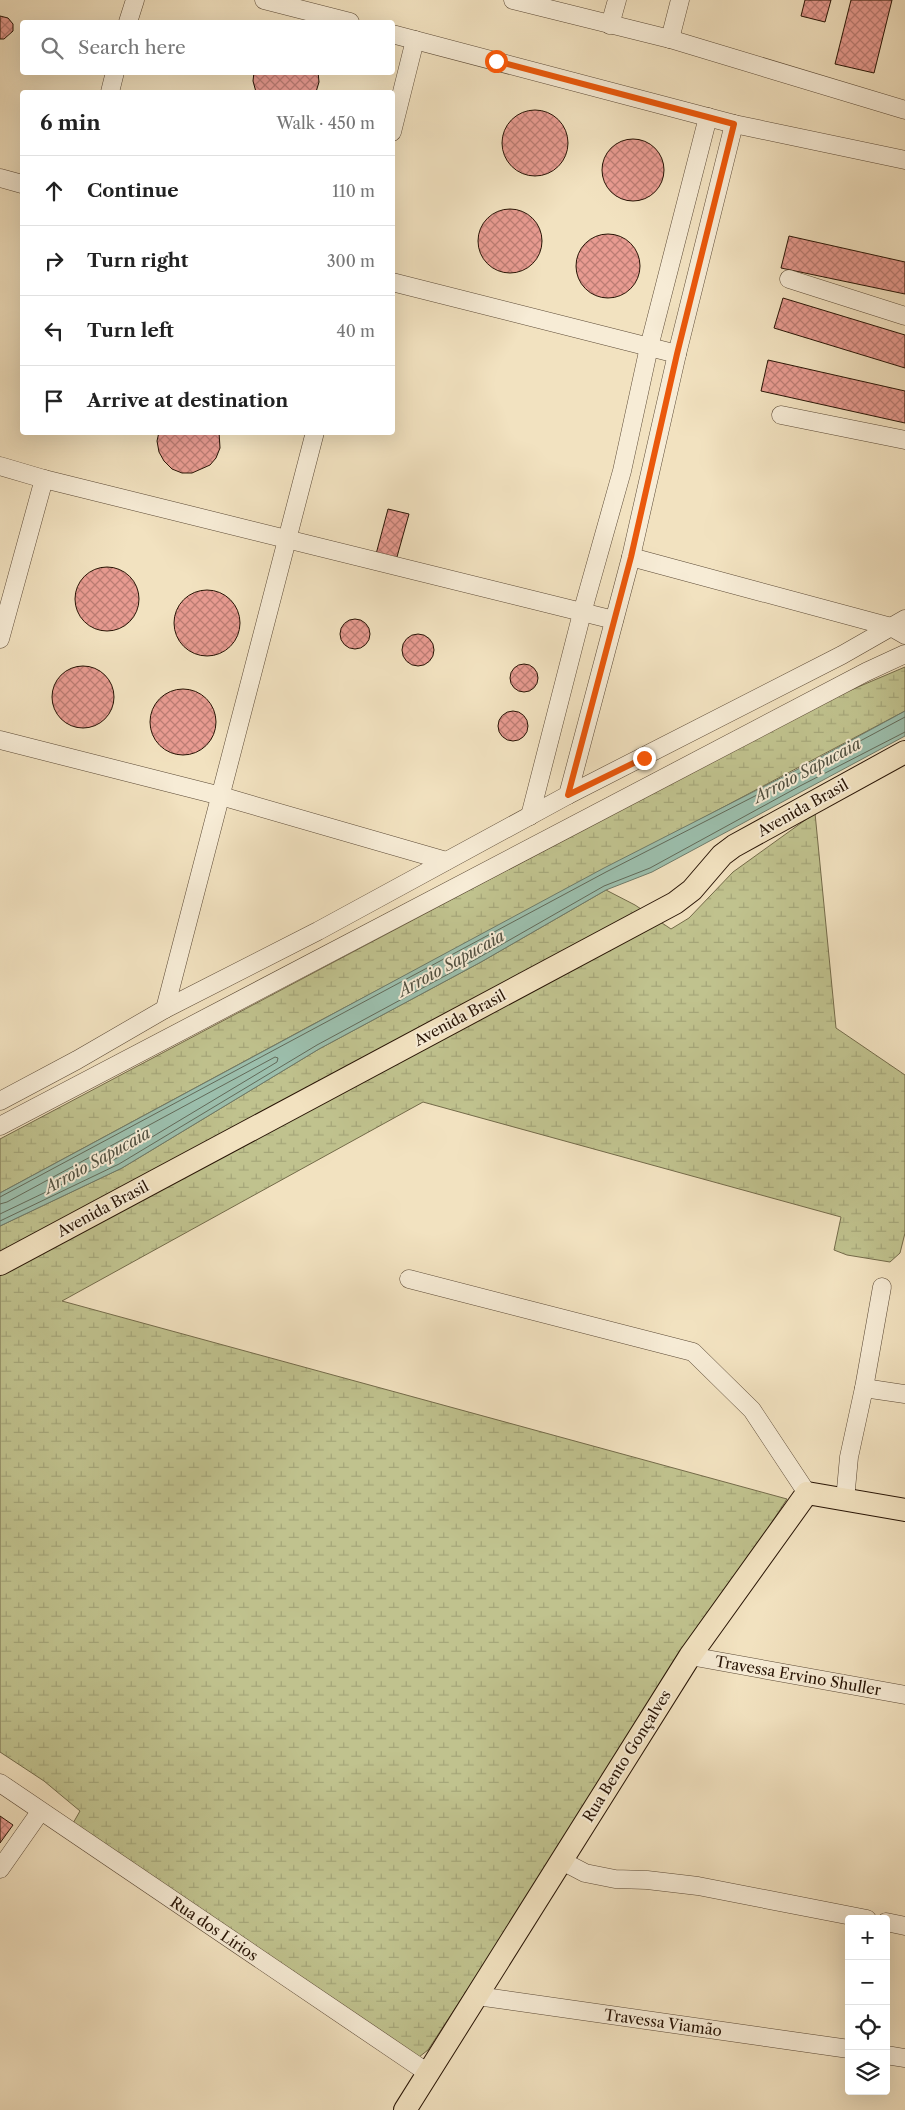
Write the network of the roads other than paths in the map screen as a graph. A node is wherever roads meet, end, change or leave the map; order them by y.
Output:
1 (134, 0) edge
2 (264, 0) edge
3 (513, 0) edge
4 (617, 0) edge
5 (680, 0) edge
6 (129, 20) edge
7 (342, 20) edge
8 (610, 25) junction
9 (395, 35) edge
10 (670, 38) junction
11 (415, 40) junction
12 (114, 75) edge
13 (110, 90) edge
14 (905, 110) edge
15 (708, 117) junction
16 (395, 120) edge
17 (734, 124) junction
18 (905, 160) edge
19 (0, 178) edge
20 (20, 183) edge
21 (685, 212) junction
22 (710, 218) junction
23 (789, 279) dead end
24 (395, 283) edge
25 (905, 316) edge
26 (650, 347) junction
27 (677, 354) junction
28 (781, 415) dead end
29 (314, 435) edge
30 (905, 440) edge
31 (0, 466) edge
32 (44, 479) junction
33 (287, 539) junction
34 (631, 557) junction
35 (582, 613) junction
36 (614, 620) junction
37 (900, 627) edge
38 (0, 639) edge
39 (905, 654) edge
40 (0, 740) edge
41 (905, 752) edge
42 (568, 795) junction
43 (221, 796) junction
44 (530, 816) junction
45 (446, 861) junction
46 (165, 1010) junction
47 (0, 1101) edge
48 (0, 1126) edge
49 (0, 1264) edge
50 (409, 1279) dead end
51 (882, 1287) dead end
52 (864, 1388) junction
53 (905, 1394) edge
54 (807, 1493) junction
55 (845, 1500) junction
56 (905, 1510) edge
57 (690, 1656) junction
58 (905, 1696) edge
59 (0, 1783) edge
60 (40, 1812) junction
61 (562, 1861) junction
62 (0, 1869) edge
63 (847, 1915) edge
64 (890, 1923) edge
65 (905, 1926) edge
66 (477, 1996) junction
67 (845, 2049) edge
68 (890, 2056) edge
69 (905, 2058) edge
70 (428, 2073) junction
71 (405, 2110) edge

1 - 6 street
2 - 7 street
3 - 8 street
4 - 8 street
5 - 10 street
8 - 10 street
9 - 11 street
10 - 14 street
11 - 15 street
11 - 16 street
12 - 13 street
15 - 17 street
15 - 21 street
17 - 18 street
17 - 22 street
19 - 20 street
21 - 22 street
21 - 26 street
22 - 27 street
23 - 25 street
24 - 26 street
26 - 27 street
26 - 35 street
27 - 34 street
28 - 30 street
29 - 33 street
31 - 32 street
32 - 33 street
32 - 38 street
33 - 35 street
33 - 43 street
34 - 36 street
34 - 37 street
35 - 36 street
35 - 44 street
36 - 42 street
37 - 42 street
39 - 48 street
40 - 43 street
41 - 49 main road, Avenida Brasil
42 - 44 street
43 - 45 street
43 - 46 street
44 - 45 street
45 - 46 street
46 - 47 street
50 - 54 street
51 - 52 street
52 - 53 street
52 - 55 street
54 - 55 main road
54 - 57 main road, Rua Bento Gonçalves
55 - 56 main road
57 - 58 street, Travessa Ervino Shuller
57 - 61 main road, Rua Bento Gonçalves
59 - 60 street, Rua dos Lírios
60 - 62 street
60 - 70 street, Rua dos Lírios
61 - 63 street
61 - 66 main road, Rua Bento Gonçalves
64 - 65 street
66 - 67 street, Travessa Viamão
66 - 70 main road, Rua Bento Gonçalves
68 - 69 street
70 - 71 main road, Rua Bento Gonçalves

